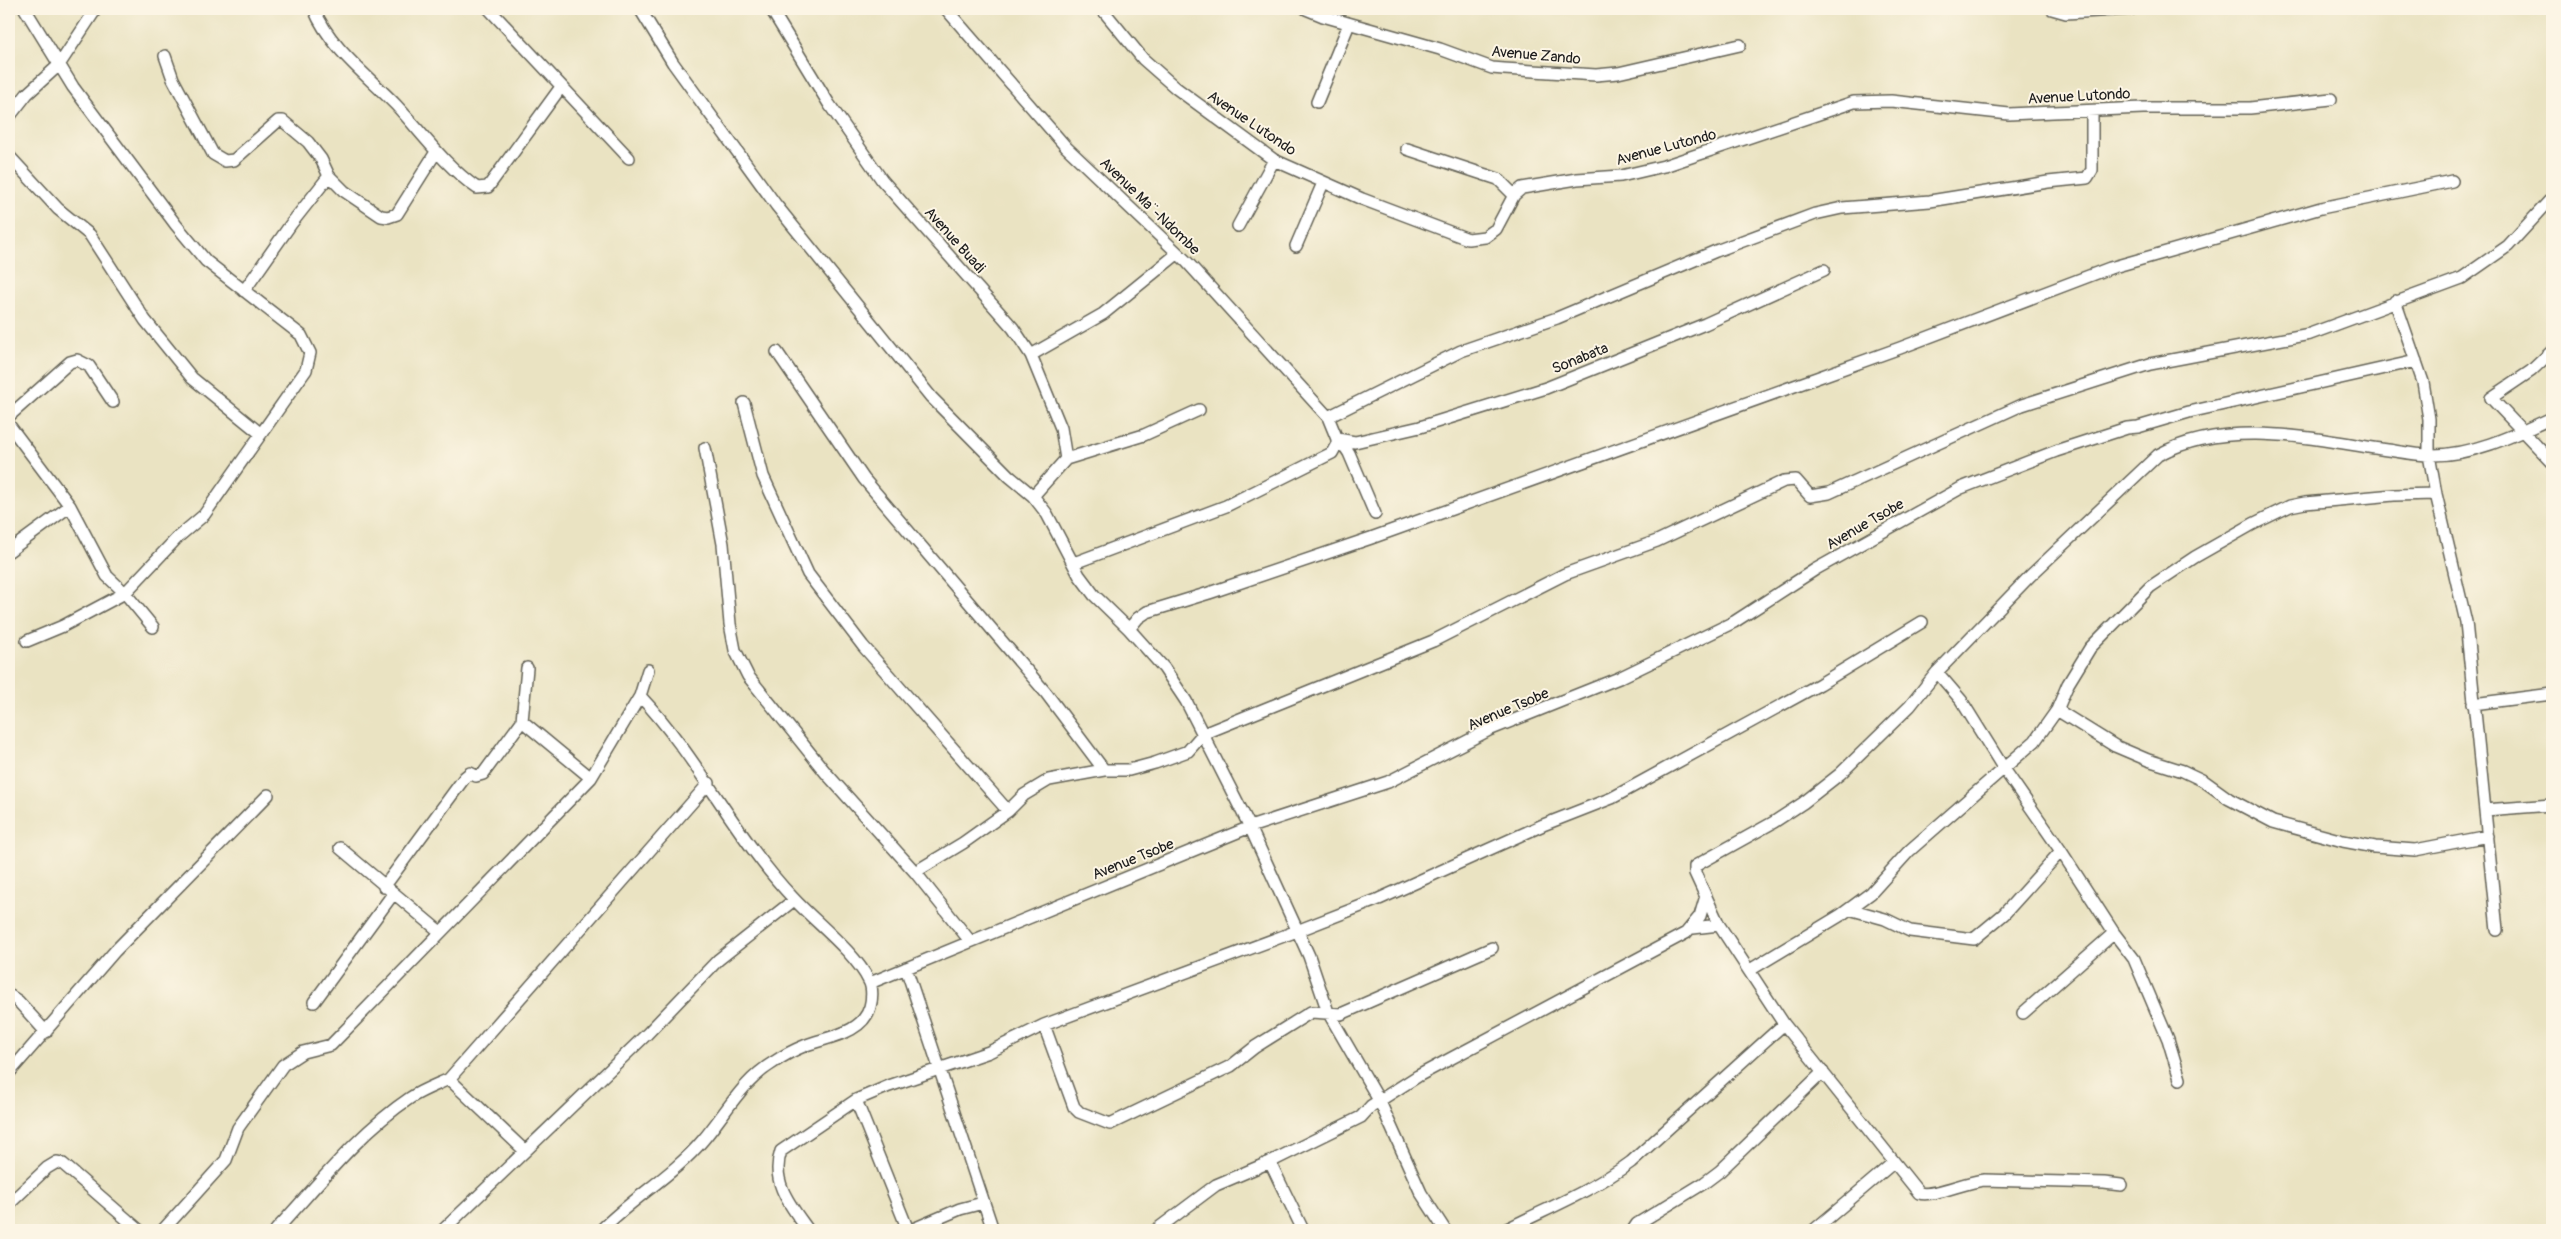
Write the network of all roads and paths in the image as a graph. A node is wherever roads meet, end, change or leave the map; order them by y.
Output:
1 (25, 9) edge
2 (96, 9) edge
3 (314, 9) edge
4 (489, 9) edge
5 (640, 9) edge
6 (771, 9) edge
7 (946, 9) edge
8 (1102, 9) edge
9 (1306, 9) edge
10 (2052, 9) edge
11 (2131, 9) edge
12 (1349, 24) junction
13 (1740, 45) dead end
14 (165, 56) dead end
15 (59, 65) junction
16 (561, 86) junction
17 (2331, 98) dead end
18 (1317, 102) dead end
19 (2092, 111) junction
20 (9, 117) edge
21 (1407, 149) dead end
22 (436, 152) junction
23 (9, 156) edge
24 (629, 158) dead end
25 (1274, 160) junction
26 (329, 176) junction
27 (2452, 181) dead end
28 (1323, 183) junction
29 (1514, 195) junction
30 (2552, 198) edge
31 (1238, 226) dead end
32 (1296, 246) dead end
33 (1177, 254) junction
34 (1824, 270) dead end
35 (244, 291) junction
36 (2395, 301) junction
37 (2552, 351) edge
38 (777, 352) dead end
39 (1031, 355) junction
40 (2416, 361) junction
41 (112, 402) dead end
42 (744, 403) dead end
43 (1199, 410) dead end
44 (9, 416) edge
45 (2552, 418) edge
46 (1330, 421) junction
47 (9, 425) edge
48 (2522, 431) junction
49 (261, 434) junction
50 (1337, 441) junction
51 (705, 448) dead end
52 (2429, 456) junction
53 (1066, 459) junction
54 (2552, 462) edge
55 (2436, 494) junction
56 (1033, 496) junction
57 (70, 506) junction
58 (1375, 514) dead end
59 (9, 551) edge
60 (1074, 563) junction
61 (125, 592) junction
62 (1922, 622) dead end
63 (153, 627) dead end
64 (1129, 629) junction
65 (26, 641) dead end
66 (527, 668) dead end
67 (648, 670) dead end
68 (1937, 672) junction
69 (2552, 694) edge
70 (640, 696) junction
71 (2472, 704) junction
72 (2057, 710) junction
73 (522, 721) junction
74 (1203, 734) junction
75 (2004, 769) junction
76 (1104, 770) junction
77 (591, 778) junction
78 (709, 783) junction
79 (268, 795) dead end
80 (2552, 805) edge
81 (2485, 810) junction
82 (1008, 811) junction
83 (1250, 826) junction
84 (2488, 836) junction
85 (340, 848) dead end
86 (2061, 851) junction
87 (915, 872) junction
88 (389, 891) junction
89 (1706, 896) junction
90 (794, 900) junction
91 (1849, 909) junction
92 (1719, 925) junction
93 (1693, 928) junction
94 (2497, 930) dead end
95 (439, 931) junction
96 (1297, 932) junction
97 (2114, 933) junction
98 (970, 941) junction
99 (1492, 948) dead end
100 (906, 968) junction
101 (1750, 970) junction
102 (870, 983) junction
103 (9, 995) edge
104 (314, 1002) dead end
105 (1328, 1012) junction
106 (2023, 1013) dead end
107 (1784, 1024) junction
108 (1044, 1025) junction
109 (46, 1032) junction
110 (940, 1070) junction
111 (1823, 1072) junction
112 (9, 1073) edge
113 (449, 1079) junction
114 (2180, 1079) dead end
115 (856, 1100) junction
116 (1380, 1102) junction
117 (525, 1151) junction
118 (1270, 1162) junction
119 (1893, 1163) junction
120 (2121, 1185) dead end
121 (983, 1202) junction
122 (9, 1204) edge
123 (125, 1226) edge
124 (139, 1230) edge
125 (163, 1230) edge
126 (276, 1230) edge
127 (443, 1230) edge
128 (601, 1230) edge
129 (808, 1230) edge
130 (909, 1230) edge
131 (993, 1230) edge
132 (1156, 1230) edge
133 (1303, 1230) edge
134 (1445, 1230) edge
135 (1505, 1230) edge
136 (1633, 1230) edge
137 (1814, 1230) edge

1 - 15 street
2 - 15 street
3 - 22 street
4 - 16 street
5 - 56 street
6 - 39 street, Avenue Buadi
7 - 33 street, Avenue Ma¨-Ndombe
8 - 25 street, Avenue Lutondo
9 - 12 street, Avenue Zando
10 - 11 street
12 - 13 street, Avenue Zando
12 - 18 street
14 - 26 street
15 - 20 street
15 - 35 street
16 - 22 street
16 - 24 street
17 - 19 street, Avenue Lutondo
19 - 29 street, Avenue Lutondo
19 - 46 street
21 - 29 street
22 - 26 street
23 - 49 street
25 - 28 street, Avenue Lutondo
25 - 31 street
26 - 35 street
27 - 64 street
28 - 29 street, Avenue Lutondo
28 - 32 street
30 - 36 street
33 - 39 street
33 - 46 street, Avenue Ma¨-Ndombe
34 - 50 street, Sonabata
35 - 49 street
36 - 40 street
36 - 74 street
37 - 48 street
38 - 76 street
39 - 53 street, Avenue Buadi
40 - 52 street
40 - 83 street, Avenue Tsobe
41 - 44 street
42 - 82 street
43 - 53 street
45 - 48 street
46 - 50 street
47 - 57 street
48 - 52 street
48 - 54 street
49 - 61 street
50 - 58 street
50 - 60 street
51 - 87 street
52 - 55 street
52 - 68 street
53 - 56 street
55 - 71 street
55 - 72 street
56 - 60 street
57 - 59 street
57 - 61 street
60 - 64 street
61 - 63 street
61 - 65 street
62 - 96 street
64 - 74 street
66 - 73 street
67 - 70 street
68 - 75 street
68 - 89 street
69 - 71 street
70 - 77 street
70 - 78 street
71 - 81 street
72 - 75 street
72 - 84 street
73 - 77 street
73 - 88 street
74 - 76 street
74 - 83 street
75 - 86 street
75 - 91 street
76 - 82 street
77 - 95 street
78 - 90 street
78 - 113 street
79 - 109 street
80 - 81 street
81 - 84 street
82 - 87 street
83 - 96 street
83 - 98 street, Avenue Tsobe
84 - 94 street
85 - 88 street
86 - 91 street
86 - 97 street
87 - 98 street
88 - 95 street
88 - 104 street
89 - 92 street
89 - 93 street
90 - 102 street
90 - 117 street
91 - 101 street
92 - 93 street
92 - 101 street
93 - 116 street
95 - 125 street
96 - 105 street
96 - 108 street
97 - 106 street
97 - 114 street
98 - 100 street, Avenue Tsobe
99 - 105 street
100 - 102 street, Avenue Tsobe
100 - 110 street
101 - 107 street
102 - 128 street
103 - 109 street
105 - 108 street
105 - 116 street
107 - 111 street
107 - 135 street
108 - 110 street
109 - 112 street
110 - 115 street
110 - 121 street
111 - 119 street
111 - 136 street
113 - 117 street
113 - 126 street
115 - 129 street
115 - 130 street
116 - 118 street
116 - 134 street
117 - 127 street
118 - 132 street
118 - 133 street
119 - 120 street
119 - 137 street
121 - 130 street
121 - 131 street
122 - 123 street
123 - 124 street

